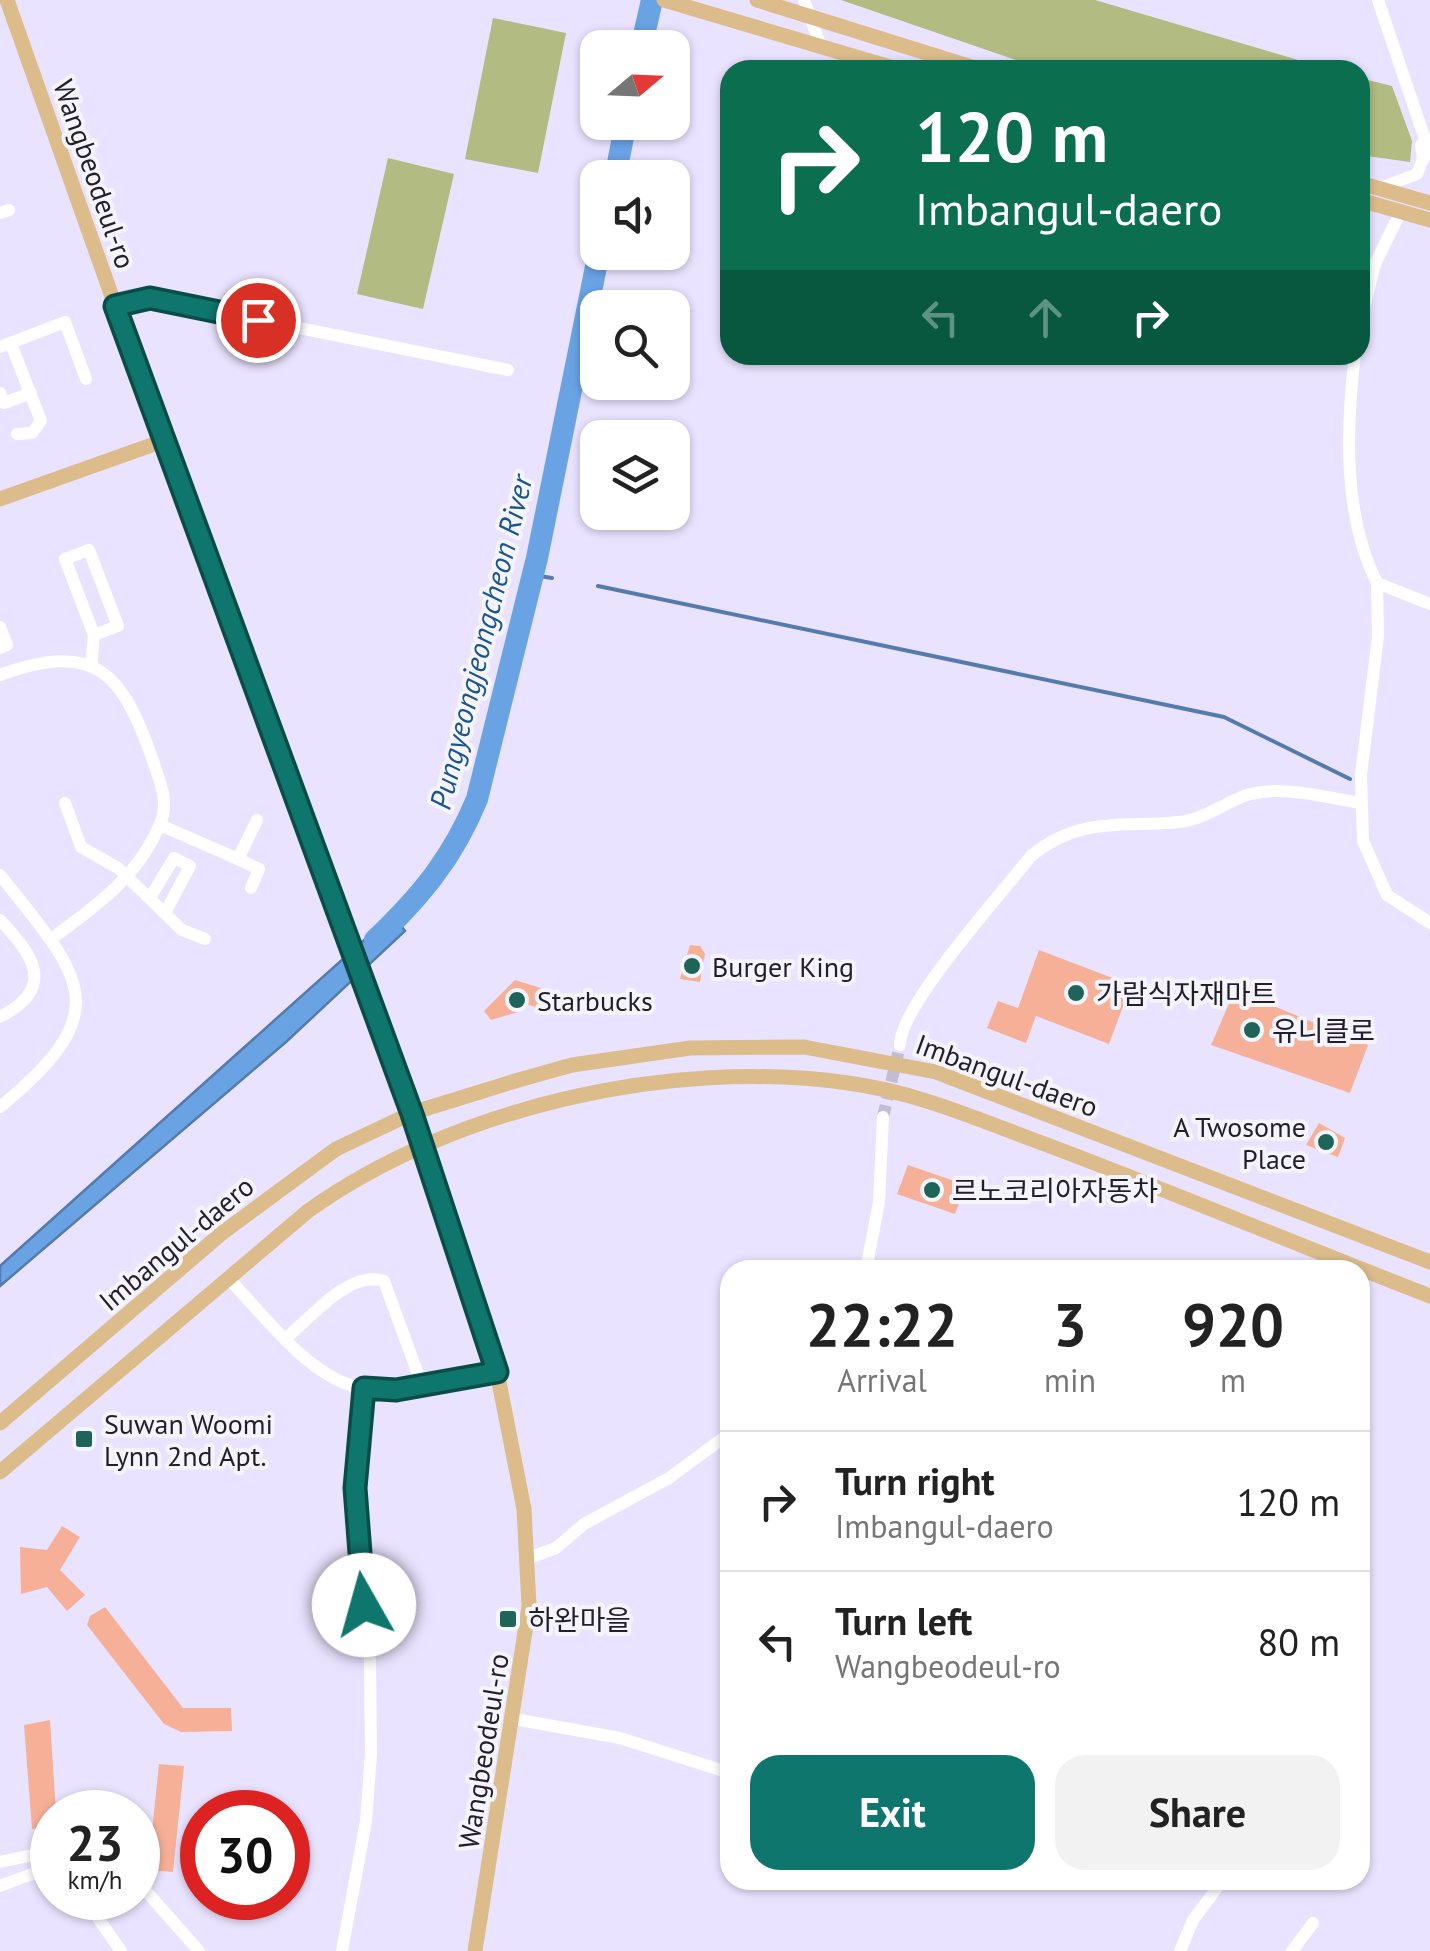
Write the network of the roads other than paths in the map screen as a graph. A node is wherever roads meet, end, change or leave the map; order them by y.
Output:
1 (7, 0) edge
2 (664, 0) edge
3 (757, 0) edge
4 (804, 0) edge
5 (1378, 0) edge
6 (810, 17) junction
7 (822, 47) junction
8 (866, 60) edge
9 (949, 60) edge
10 (1416, 113) junction
11 (1430, 136) edge
12 (1430, 154) edge
13 (1370, 186) edge
14 (1380, 188) junction
15 (1370, 203) edge
16 (1430, 203) edge
17 (1402, 211) junction
18 (1430, 220) edge
19 (1370, 284) edge
20 (115, 306) junction
21 (6, 345) edge
22 (1355, 365) edge
23 (508, 370) dead end
24 (86, 379) dead end
25 (0, 393) edge
26 (31, 393) junction
27 (17, 434) dead end
28 (162, 441) junction
29 (0, 499) edge
30 (1377, 583) junction
31 (1430, 604) edge
32 (0, 627) edge
33 (94, 635) junction
34 (0, 648) edge
35 (91, 667) junction
36 (0, 675) edge
37 (66, 803) dead end
38 (1360, 803) junction
39 (257, 820) dead end
40 (160, 825) junction
41 (238, 858) junction
42 (0, 876) edge
43 (128, 876) junction
44 (251, 888) dead end
45 (150, 898) junction
46 (165, 913) junction
47 (0, 920) edge
48 (1430, 922) edge
49 (51, 939) junction
50 (205, 939) dead end
51 (0, 1018) edge
52 (900, 1045) tunnel mouth
53 (0, 1107) edge
54 (412, 1114) junction
55 (883, 1118) tunnel mouth
56 (422, 1146) junction
57 (868, 1260) edge
58 (1338, 1260) edge
59 (1430, 1262) edge
60 (1370, 1273) edge
61 (229, 1279) junction
62 (1430, 1296) edge
63 (287, 1337) junction
64 (497, 1372) junction
65 (422, 1385) junction
66 (364, 1388) junction
67 (0, 1423) edge
68 (720, 1440) edge
69 (0, 1472) edge
70 (529, 1558) junction
71 (514, 1719) junction
72 (720, 1770) edge
73 (30, 1875) edge
74 (0, 1886) edge
75 (1216, 1890) edge
76 (160, 1907) edge
77 (99, 1920) edge
78 (1313, 1923) dead end
79 (121, 1951) edge
80 (199, 1951) edge
81 (342, 1951) edge
82 (475, 1951) edge
83 (1180, 1951) edge
84 (1292, 1951) edge

1 - 20 main road, Wangbeodeul-ro
2 - 7 main road
3 - 6 main road
4 - 6 street
5 - 10 street
6 - 7 street
6 - 9 main road
7 - 8 main road
10 - 11 street
10 - 12 street
10 - 14 street
13 - 14 main road
14 - 16 main road
15 - 17 main road
17 - 18 main road
17 - 19 street
20 - 23 street
20 - 28 main road, Wangbeodeul-ro
21 - 24 street
21 - 26 street
22 - 30 street
25 - 26 street
26 - 27 street
28 - 29 main road
28 - 54 main road, Wangbeodeul-ro
30 - 31 street
30 - 38 street
32 - 34 street
33 - 33 street
33 - 35 street
35 - 36 street
35 - 40 street
37 - 43 street
38 - 48 street
38 - 52 street
39 - 41 street
40 - 41 street
40 - 43 street
41 - 44 street
42 - 49 street
43 - 45 street
43 - 49 street
45 - 46 street
45 - 46 street
46 - 50 street
47 - 51 street
49 - 53 street
54 - 56 main road, Wangbeodeul-ro
54 - 59 main road, Imbangul-daero
54 - 67 main road, Imbangul-daero
55 - 57 street
56 - 58 main road, Imbangul-daero
56 - 61 main road, Imbangul-daero
56 - 64 main road, Wangbeodeul-ro
60 - 62 main road, Imbangul-daero
61 - 63 street
61 - 69 main road, Imbangul-daero
63 - 65 street
63 - 66 street
64 - 65 street
64 - 70 main road, Wangbeodeul-ro
65 - 66 street
66 - 81 street
68 - 70 street
70 - 71 main road, Wangbeodeul-ro
71 - 72 street
71 - 82 main road, Wangbeodeul-ro
73 - 74 street
75 - 83 street
76 - 80 street
77 - 79 street
78 - 84 street

